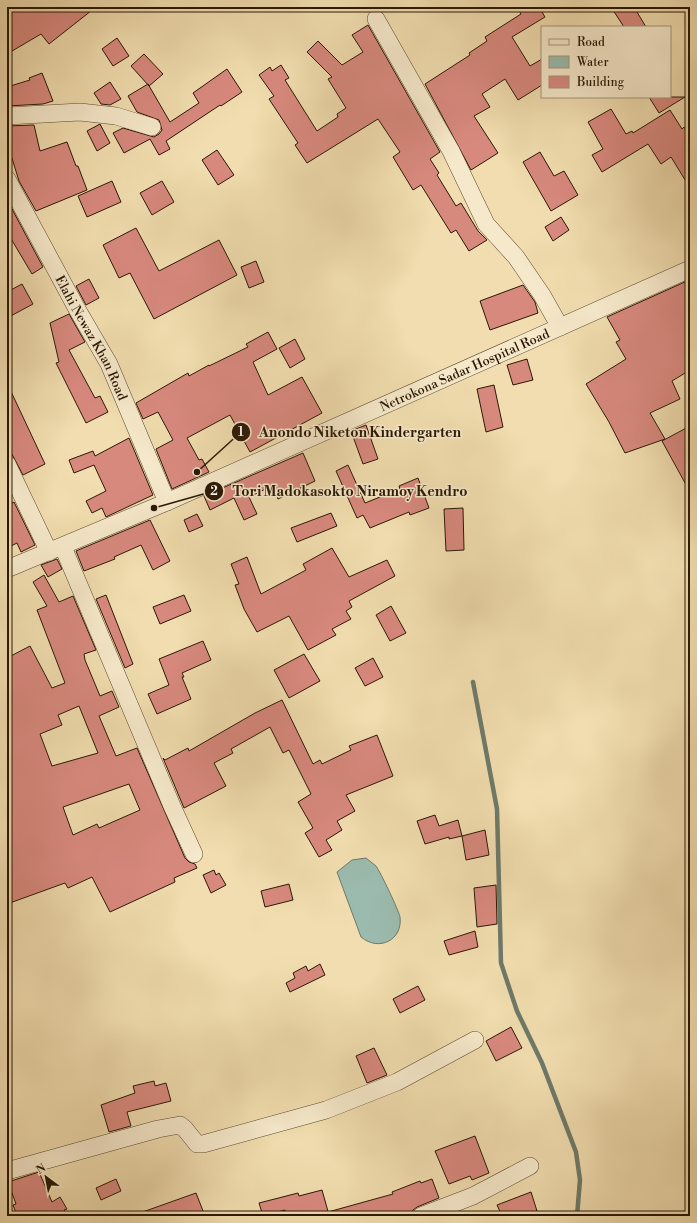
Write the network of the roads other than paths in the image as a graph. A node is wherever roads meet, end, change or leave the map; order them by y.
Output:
1 (376, 19) dead end
2 (7, 116) edge
3 (152, 127) dead end
4 (7, 179) edge
5 (690, 269) edge
6 (560, 326) junction
7 (7, 464) edge
8 (167, 502) junction
9 (56, 549) junction
10 (7, 569) edge
11 (194, 854) dead end
12 (475, 1040) dead end
13 (530, 1166) dead end
14 (7, 1172) edge
15 (420, 1216) edge

1 - 6 street
2 - 3 street
4 - 8 street, Elahi Newaz Khan Road
5 - 6 street, Netrokona Sadar Hospital Road
6 - 8 street, Netrokona Sadar Hospital Road
7 - 9 street
8 - 9 street, Netrokona Sadar Hospital Road
9 - 10 street, Netrokona Sadar Hospital Road
9 - 11 street
12 - 14 street
13 - 15 street

